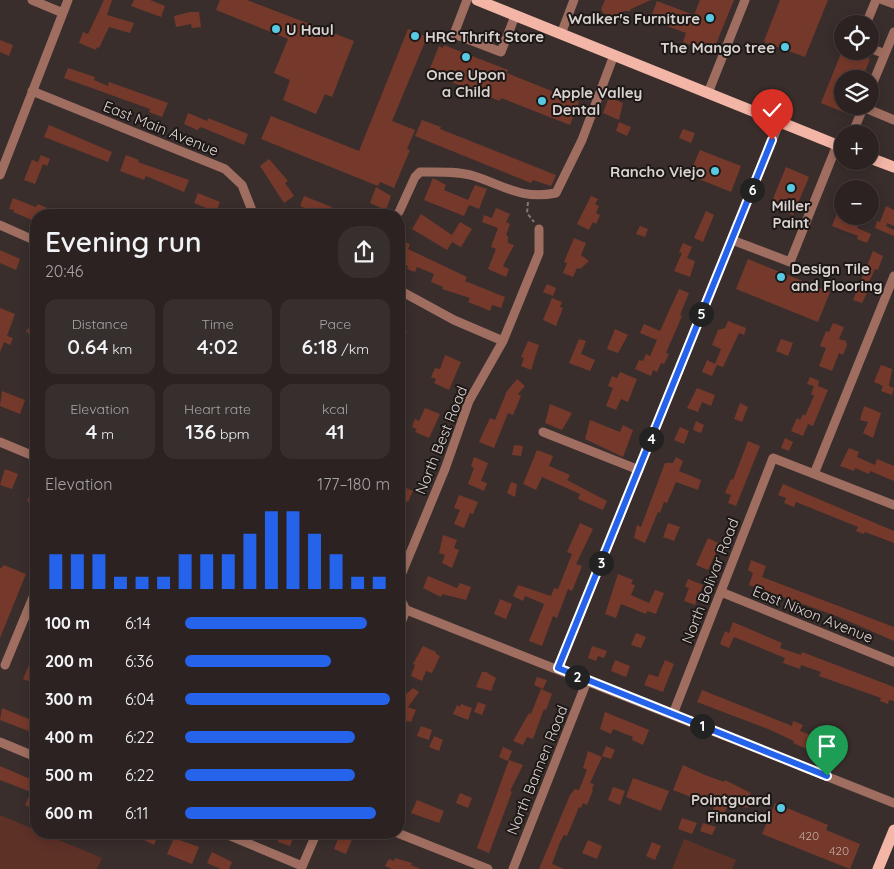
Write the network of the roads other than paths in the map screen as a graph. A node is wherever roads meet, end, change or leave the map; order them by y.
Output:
1 (32, 0) edge
2 (68, 0) edge
3 (467, 0) edge
4 (477, 0) edge
5 (574, 0) edge
6 (745, 0) edge
7 (876, 0) edge
8 (884, 0) edge
9 (500, 4) edge
10 (894, 4) edge
11 (63, 13) junction
12 (870, 15) edge
13 (515, 16) junction
14 (894, 32) edge
15 (561, 34) junction
16 (879, 52) edge
17 (885, 54) junction
18 (614, 56) junction
19 (878, 70) edge
20 (32, 91) junction
21 (708, 92) junction
22 (879, 114) edge
23 (894, 120) edge
24 (780, 121) junction
25 (834, 144) edge
26 (834, 160) edge
27 (879, 161) edge
28 (894, 167) edge
29 (0, 175) edge
30 (252, 209) edge
31 (400, 209) edge
32 (0, 225) edge
33 (539, 229) road end
34 (30, 238) edge
35 (732, 240) junction
36 (894, 276) edge
37 (405, 293) edge
38 (504, 341) junction
39 (544, 432) dead end
40 (0, 442) edge
41 (30, 454) edge
42 (638, 470) junction
43 (814, 474) junction
44 (894, 506) edge
45 (405, 566) edge
46 (721, 592) junction
47 (30, 605) edge
48 (405, 609) edge
49 (894, 662) edge
50 (5, 665) dead end
51 (558, 668) junction
52 (587, 681) junction
53 (673, 714) junction
54 (0, 742) edge
55 (30, 754) edge
56 (894, 803) edge
57 (894, 830) edge
58 (405, 836) edge
59 (237, 839) edge
60 (314, 839) edge
61 (302, 867) edge
62 (488, 869) edge
63 (513, 869) edge
64 (878, 869) edge

1 - 11 street
2 - 11 street
3 - 13 street
4 - 9 main road
5 - 15 street
6 - 21 street
7 - 12 street
8 - 10 street
9 - 13 main road
11 - 20 street
13 - 15 main road
14 - 17 street
15 - 18 main road
16 - 17 street
17 - 19 street
18 - 21 main road
18 - 31 street
20 - 29 street
20 - 30 street, East Main Avenue
21 - 24 main road
22 - 23 street
24 - 25 main road
24 - 35 street
26 - 35 street
27 - 28 main road
32 - 34 street
33 - 38 street, North Best Road
35 - 42 street
36 - 43 street
37 - 38 street
38 - 45 street, North Best Road
39 - 42 street
40 - 41 street
42 - 51 street
43 - 44 street
43 - 46 street, North Bolivar Road
46 - 49 street, East Nixon Avenue
46 - 53 street, North Bolivar Road
47 - 50 street
48 - 51 street
51 - 52 street
52 - 53 street
52 - 63 street, North Bannen Road
53 - 56 street
54 - 55 street
57 - 64 main road
58 - 62 street
59 - 61 street
60 - 61 street

